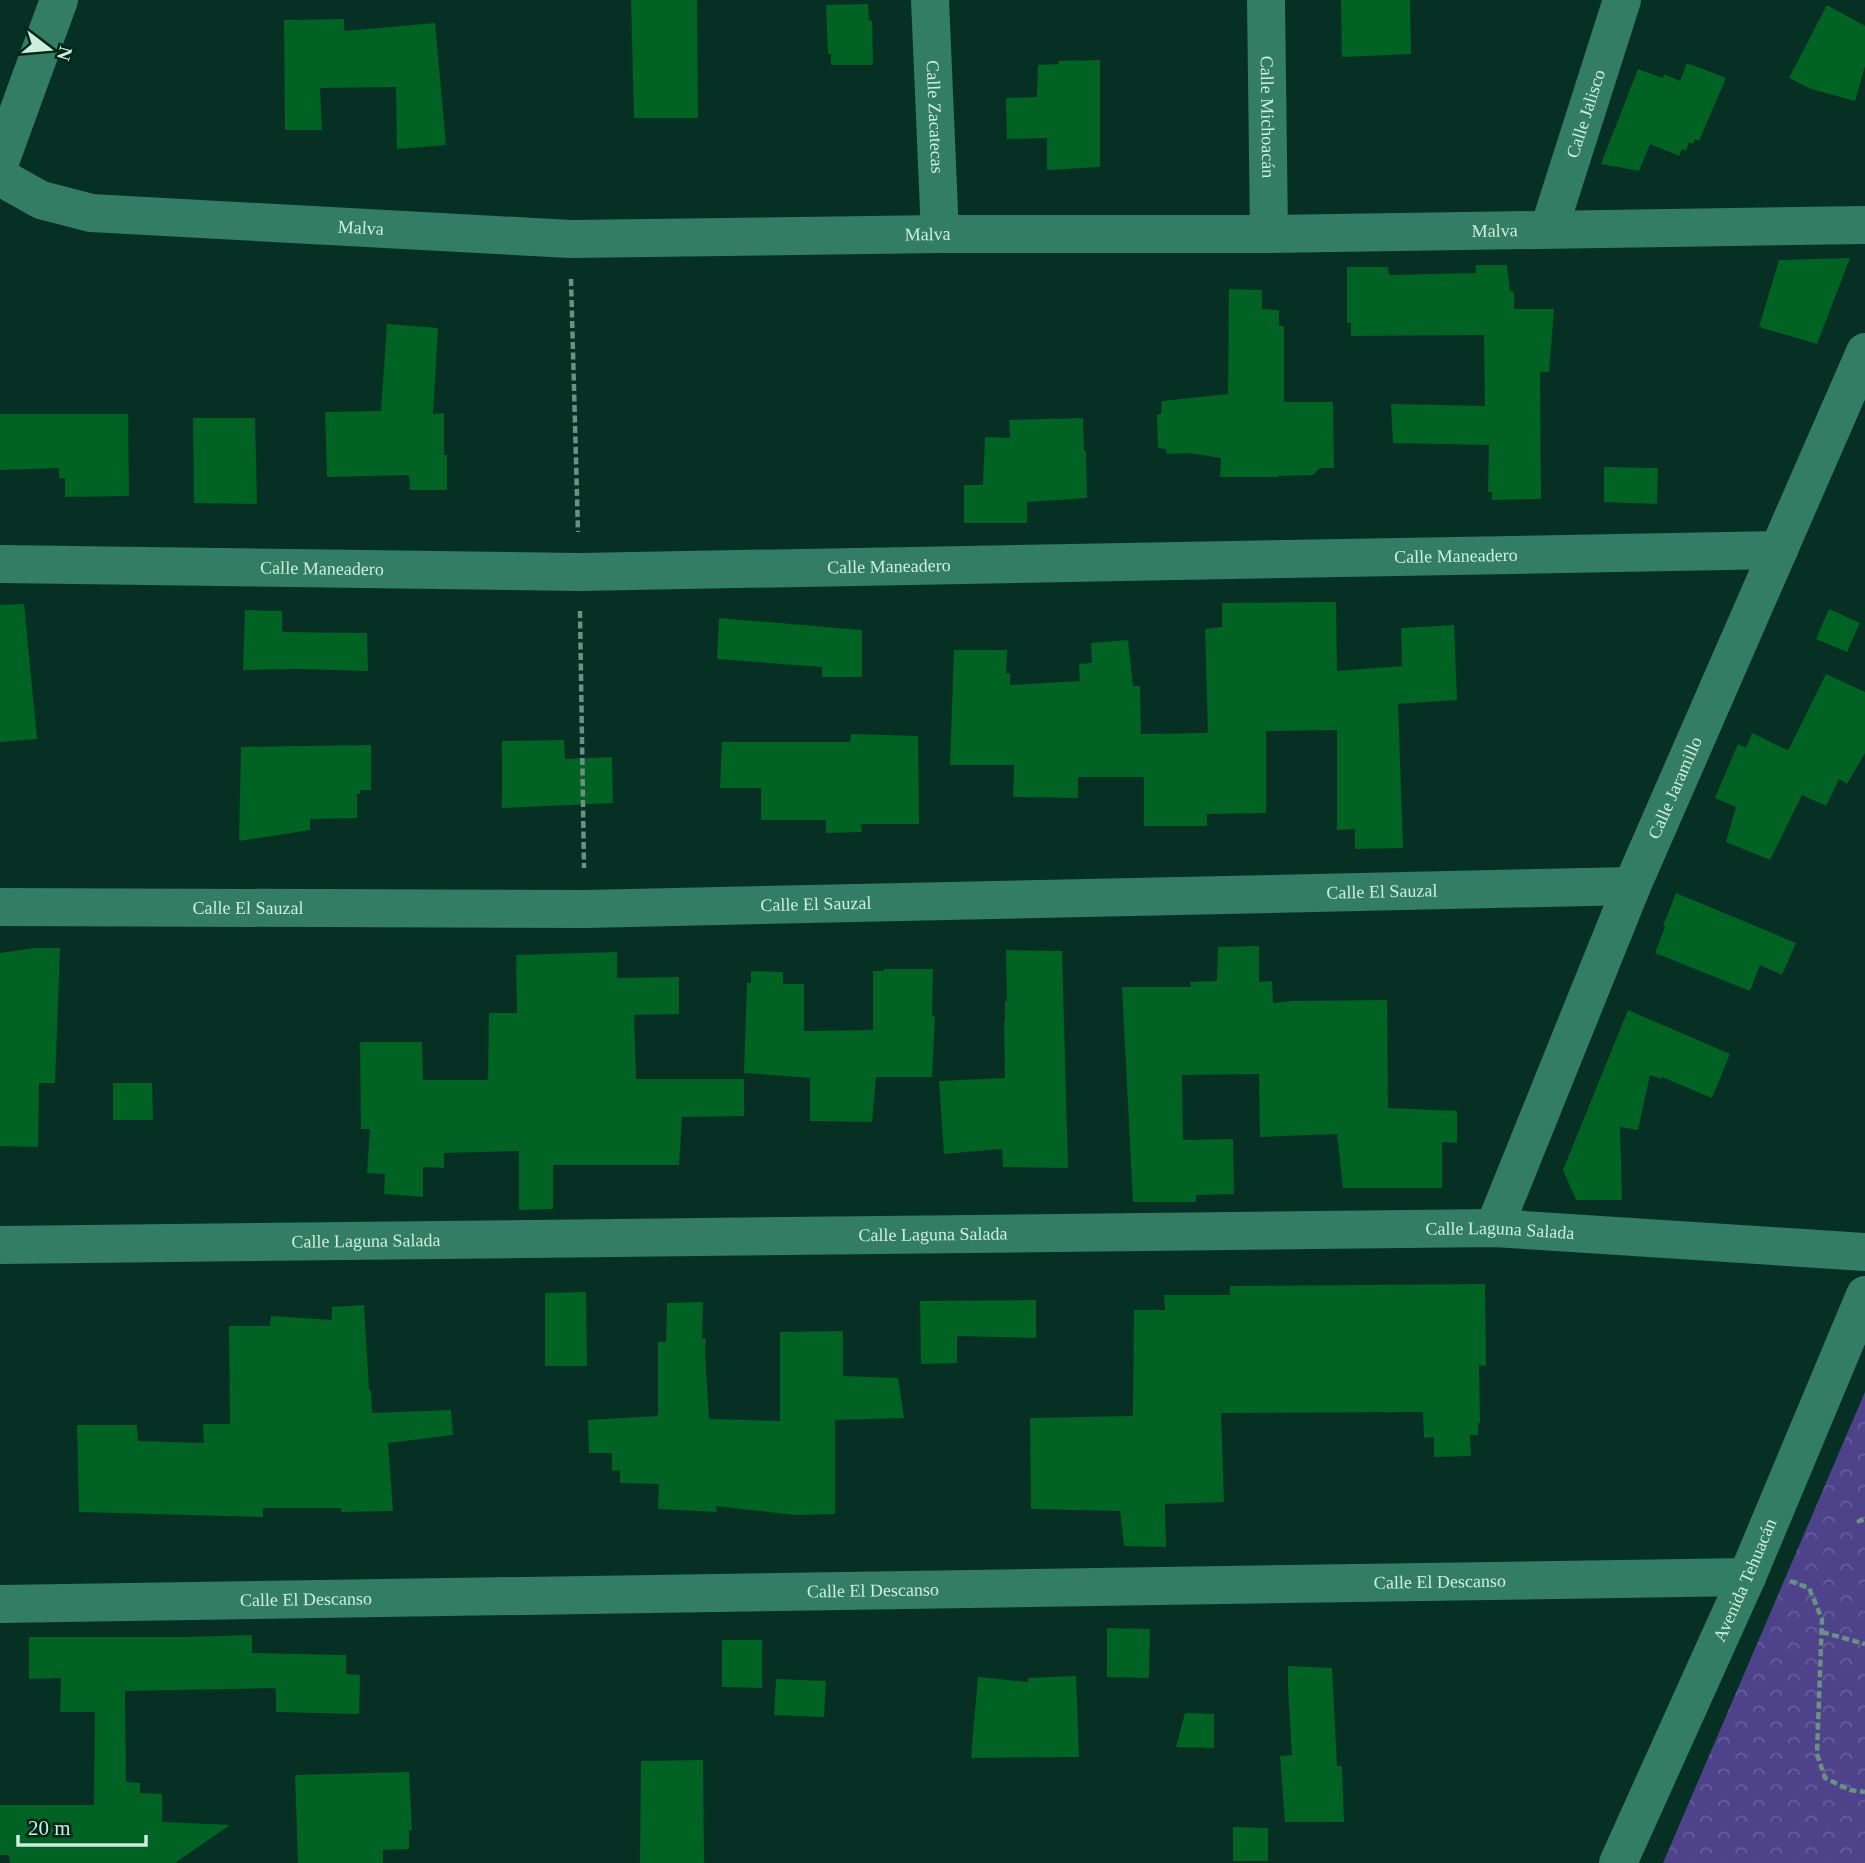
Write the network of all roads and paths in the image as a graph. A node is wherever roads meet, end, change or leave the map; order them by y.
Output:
1 (59, 0) edge
2 (930, 0) edge
3 (1266, 0) edge
4 (1622, 0) edge
5 (0, 162) edge
6 (0, 177) edge
7 (1865, 225) edge
8 (1549, 229) junction
9 (940, 234) junction
10 (1269, 234) junction
11 (570, 239) junction
12 (1865, 352) edge
13 (1779, 550) junction
14 (0, 564) edge
15 (579, 572) junction
16 (1632, 886) junction
17 (0, 907) edge
18 (584, 909) junction
19 (1494, 1228) junction
20 (0, 1245) edge
21 (1865, 1252) edge
22 (1865, 1295) edge
23 (1865, 1519) edge
24 (1857, 1522) dead end
25 (1747, 1577) junction
26 (0, 1604) edge
27 (1822, 1632) junction
28 (1865, 1644) edge
29 (1865, 1792) edge
30 (1618, 1863) edge

1 - 5 street
2 - 9 street, Calle Zacatecas
3 - 10 street, Calle Michoacán
4 - 8 street, Calle Jalisco
6 - 11 street, Malva
7 - 8 street, Malva
8 - 10 street, Malva
9 - 10 street, Malva
9 - 11 street, Malva
11 - 15 path
12 - 13 street, Calle Jaramillo
13 - 15 street, Calle Maneadero
13 - 16 street, Calle Jaramillo
14 - 15 street, Calle Maneadero
15 - 18 path
16 - 18 street, Calle El Sauzal
16 - 19 street, Calle Jaramillo
17 - 18 street, Calle El Sauzal
19 - 20 street, Calle Laguna Salada
19 - 21 street, Calle Laguna Salada
22 - 25 street, Avenida Tehuacán
23 - 24 path
25 - 26 street, Calle El Descanso
25 - 27 path
25 - 30 street, Avenida Tehuacán
27 - 28 path
27 - 29 path

